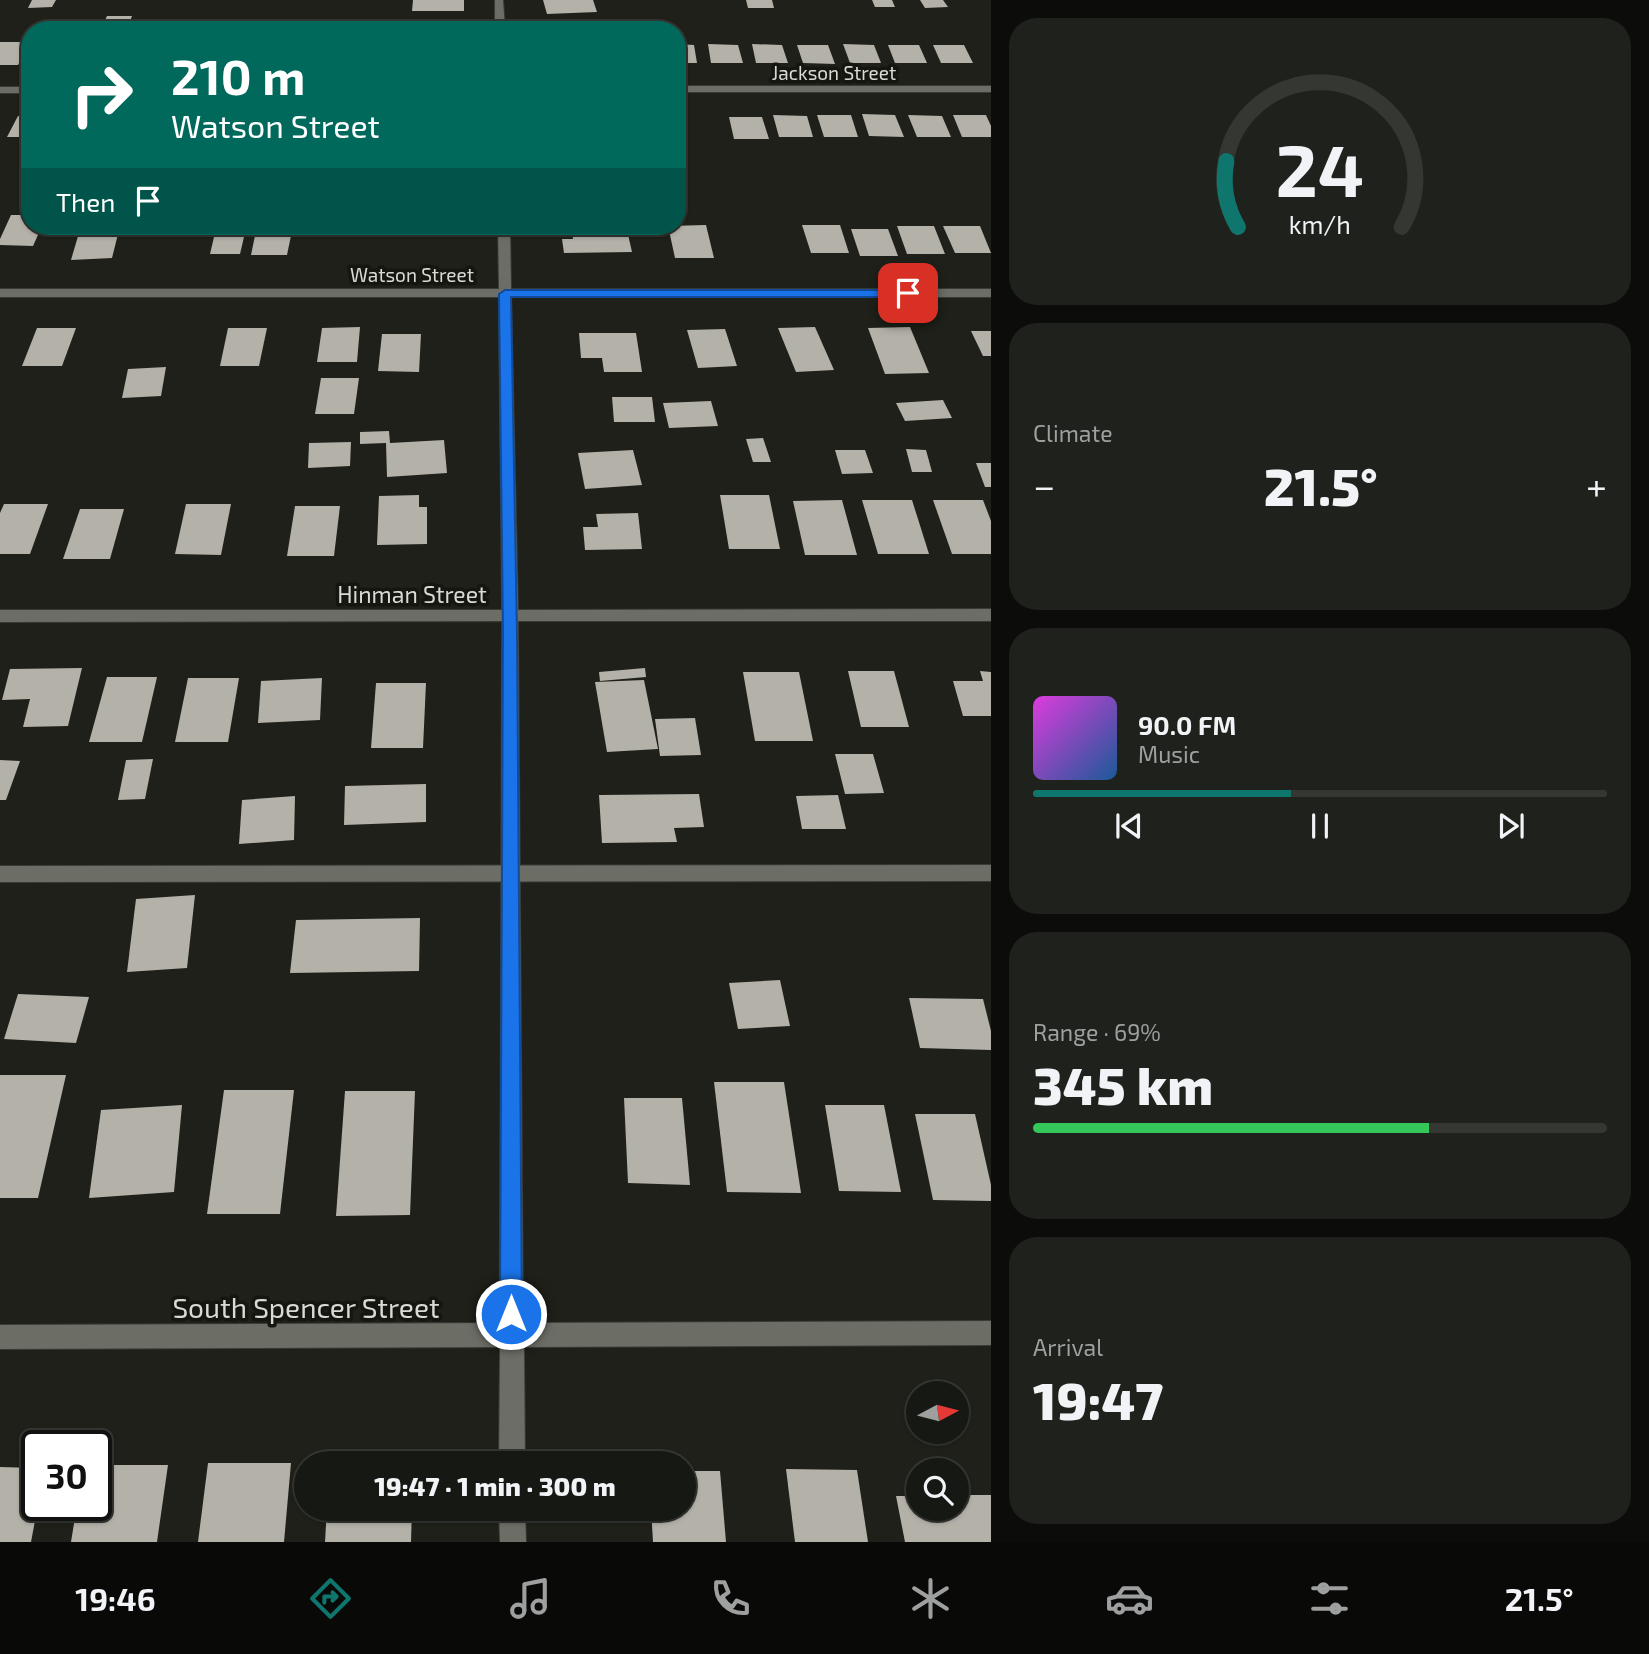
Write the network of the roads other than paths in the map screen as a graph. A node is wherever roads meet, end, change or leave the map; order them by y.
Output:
1 (499, 0) edge
2 (499, 21) edge
3 (686, 89) edge
4 (991, 89) edge
5 (0, 90) edge
6 (21, 90) edge
7 (503, 235) edge
8 (0, 293) edge
9 (991, 293) edge
10 (505, 294) junction
11 (991, 615) edge
12 (0, 616) edge
13 (510, 617) junction
14 (510, 873) junction
15 (991, 873) edge
16 (0, 874) edge
17 (991, 1333) edge
18 (0, 1336) edge
19 (511, 1337) junction
20 (512, 1451) edge
21 (512, 1521) edge
22 (513, 1542) edge

1 - 2 street
3 - 4 street, Jackson Street
5 - 6 street
7 - 10 street
8 - 10 street, Watson Street
9 - 10 street, Watson Street
10 - 13 street
11 - 13 street, Hinman Street
12 - 13 street, Hinman Street
13 - 14 street
14 - 15 street
14 - 16 street
14 - 19 street
17 - 19 street, South Spencer Street
18 - 19 street, South Spencer Street
19 - 20 street
21 - 22 street

